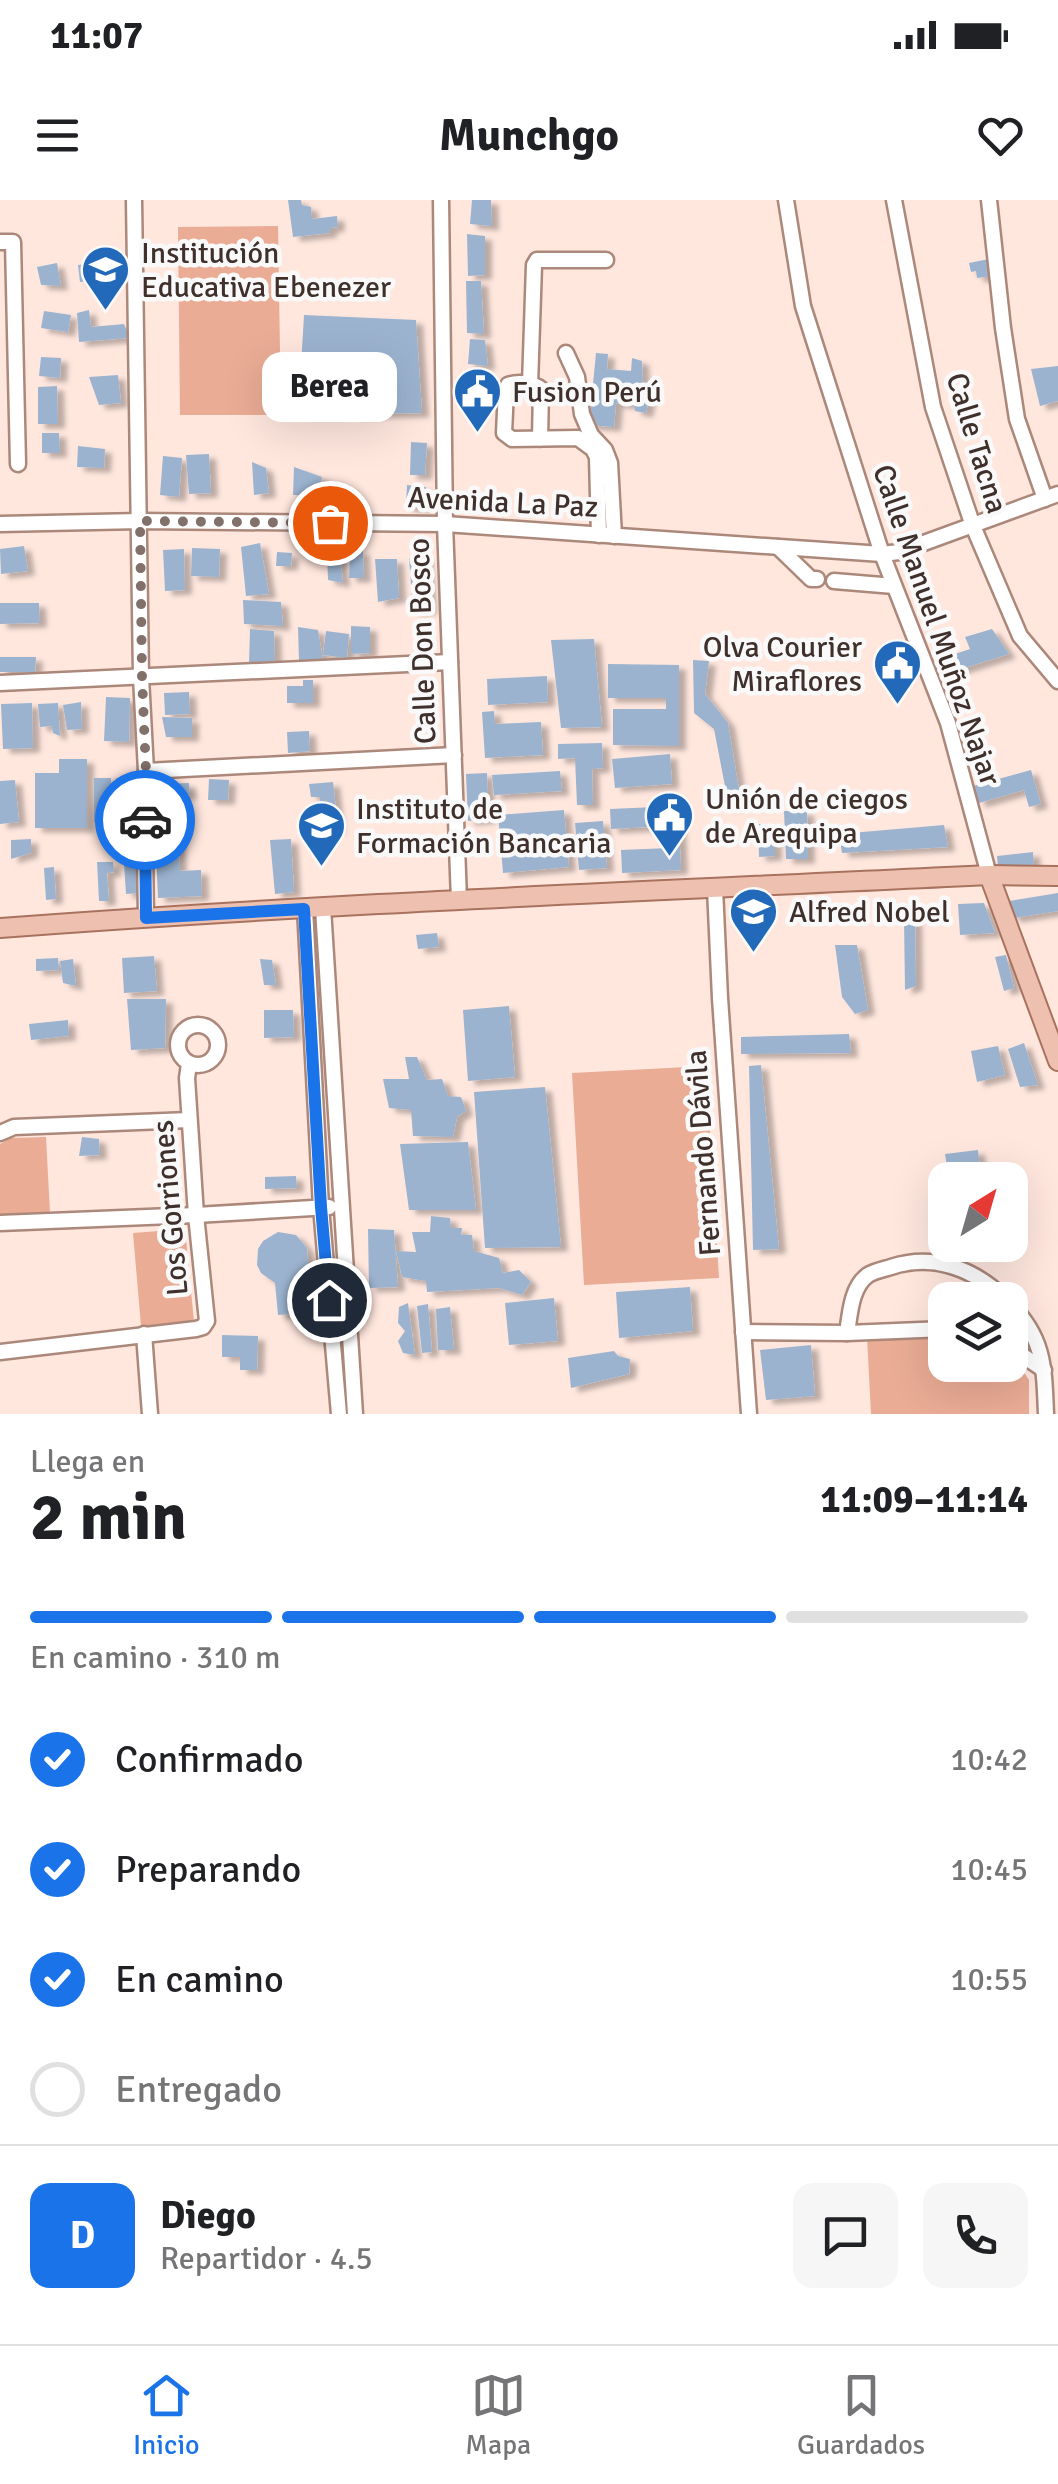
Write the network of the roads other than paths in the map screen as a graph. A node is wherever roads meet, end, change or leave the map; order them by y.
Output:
1 (134, 200) edge
2 (442, 200) edge
3 (786, 200) edge
4 (894, 200) edge
5 (988, 200) edge
6 (6, 242) edge
7 (606, 260) dead end
8 (566, 353) dead end
9 (530, 385) junction
10 (0, 424) edge
11 (17, 424) junction
12 (540, 439) junction
13 (18, 464) dead end
14 (1052, 496) edge
15 (140, 521) junction
16 (0, 524) edge
17 (445, 524) junction
18 (973, 526) junction
19 (606, 535) junction
20 (778, 547) junction
21 (875, 554) junction
22 (817, 580) dead end
23 (834, 581) dead end
24 (850, 582) junction
25 (894, 586) junction
26 (450, 662) junction
27 (142, 677) junction
28 (1058, 681) edge
29 (0, 683) edge
30 (454, 755) junction
31 (146, 772) junction
32 (989, 876) junction
33 (1058, 876) edge
34 (715, 888) junction
35 (460, 900) junction
36 (314, 908) junction
37 (146, 918) junction
38 (0, 928) edge
39 (1058, 1062) edge
40 (188, 1064) dead end
41 (189, 1120) junction
42 (0, 1133) edge
43 (341, 1206) junction
44 (321, 1207) junction
45 (196, 1215) junction
46 (0, 1224) edge
47 (980, 1282) edge
48 (1028, 1326) edge
49 (928, 1330) edge
50 (743, 1332) junction
51 (847, 1332) junction
52 (144, 1334) junction
53 (0, 1352) edge
54 (1028, 1359) edge
55 (1044, 1370) junction
56 (150, 1414) edge
57 (339, 1414) edge
58 (355, 1414) edge
59 (748, 1414) edge
60 (1046, 1414) edge

1 - 15 street
2 - 17 street, Calle Don Bosco
3 - 21 street, Calle Manuel Muñoz Najar
4 - 18 street, Calle Tacna
5 - 14 street
6 - 11 street
7 - 9 street
8 - 19 street
9 - 12 street
9 - 12 street
10 - 11 street
11 - 13 street
12 - 19 street
14 - 18 street, Avenida La Paz
15 - 16 street, Avenida La Paz
15 - 17 street, Avenida La Paz
15 - 27 street
17 - 19 street, Avenida La Paz
17 - 26 street, Calle Don Bosco
18 - 21 street, Avenida La Paz
18 - 28 street, Calle Tacna
19 - 20 street, Avenida La Paz
20 - 21 street, Avenida La Paz
20 - 22 street
21 - 24 street
21 - 25 street, Calle Manuel Muñoz Najar
23 - 24 street
24 - 25 street
25 - 32 street, Calle Manuel Muñoz Najar
26 - 27 street
26 - 30 street, Calle Don Bosco
27 - 29 street
27 - 31 street
30 - 31 street
30 - 35 street, Calle Don Bosco
31 - 37 street
32 - 33 main road
32 - 34 main road
32 - 39 main road, Calle Manuel Muñoz Najar
34 - 35 main road
34 - 50 street, Fernando Dávila
35 - 36 main road
36 - 37 main road
36 - 43 street
36 - 44 street
37 - 38 main road
40 - 41 street, Los Gorriones
41 - 42 street
41 - 45 street, Los Gorriones
43 - 44 street
43 - 58 street
44 - 45 street
44 - 57 street
45 - 46 street
45 - 52 street, Los Gorriones
47 - 51 street
48 - 55 street
49 - 51 street
50 - 51 street
50 - 59 street, Fernando Dávila
52 - 53 street
52 - 56 street, Los Gorriones
54 - 55 street
55 - 60 street

